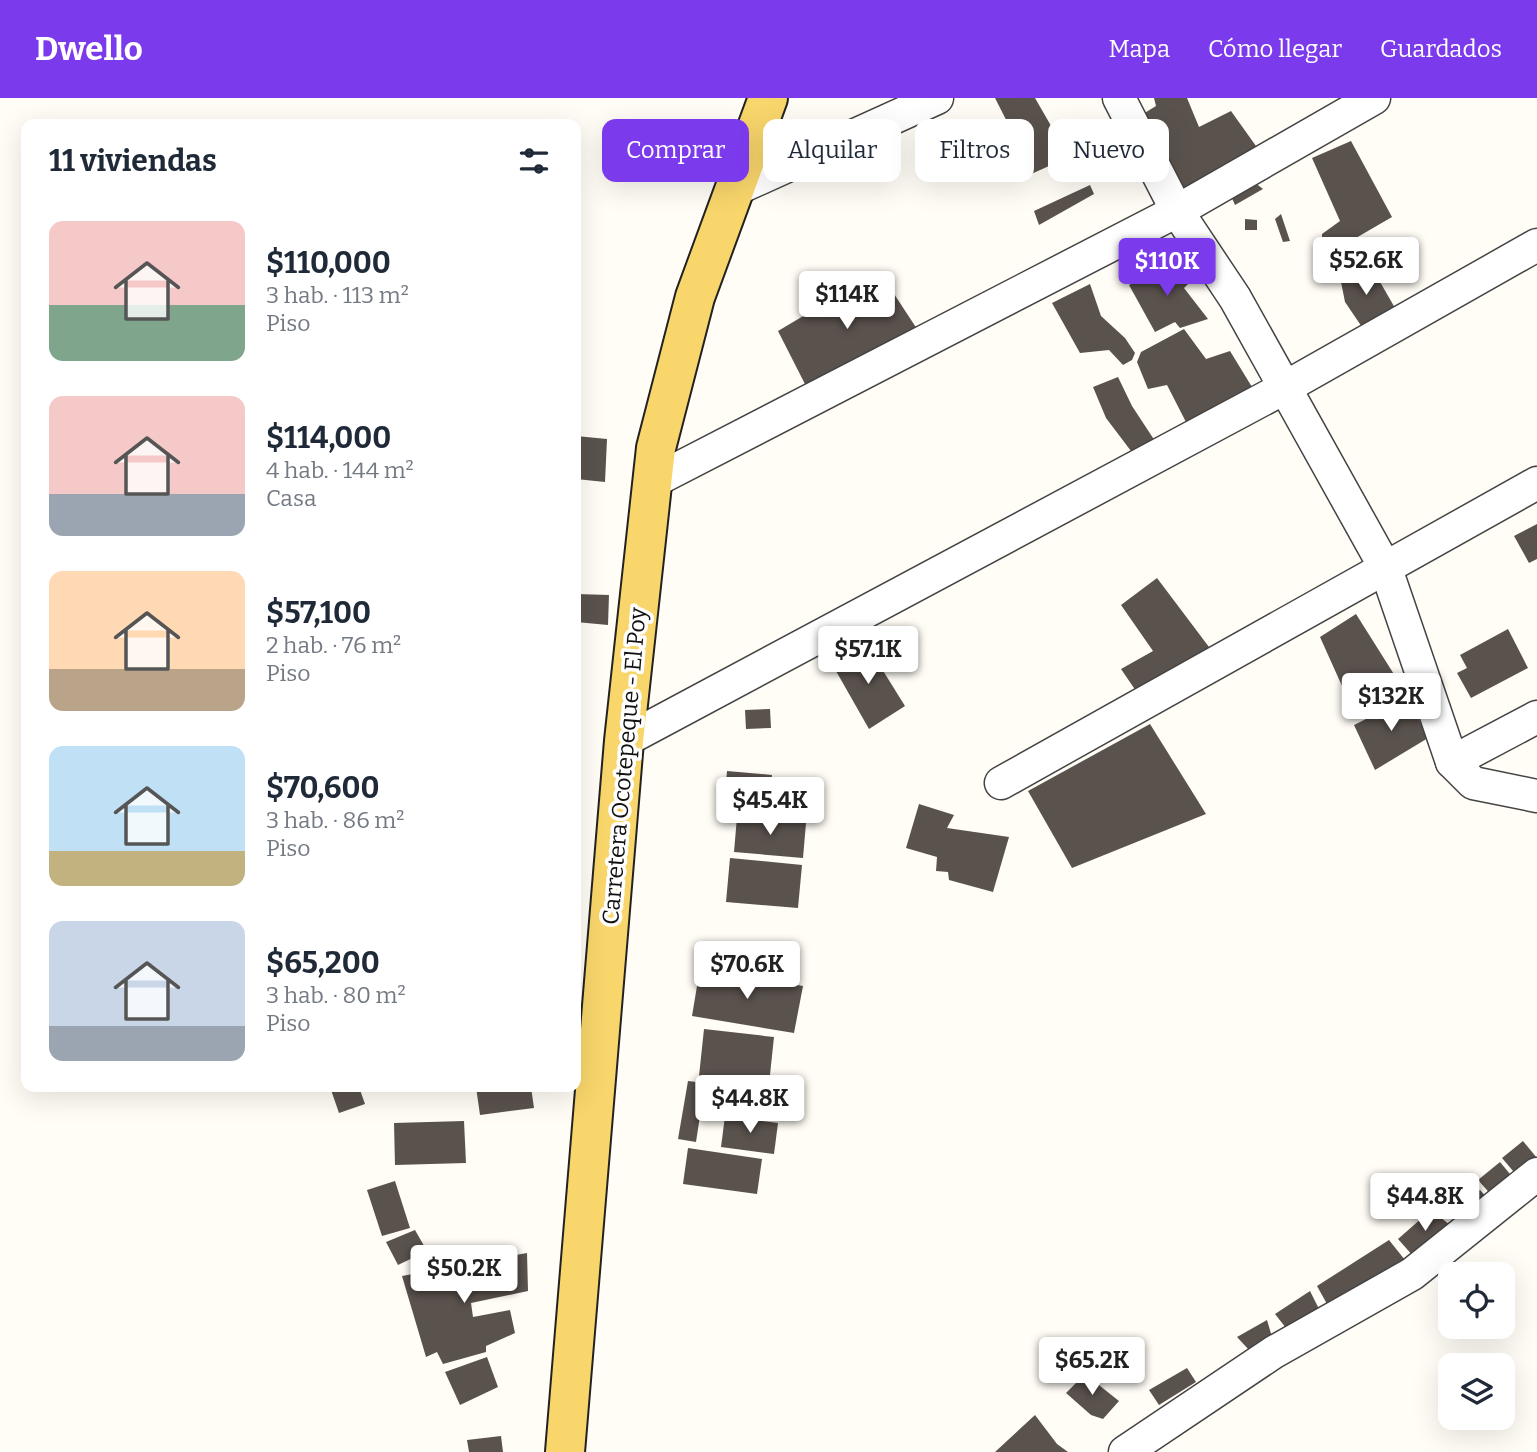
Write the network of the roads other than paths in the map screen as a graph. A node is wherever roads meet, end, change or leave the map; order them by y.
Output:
1 (768, 98) edge
2 (937, 98) edge
3 (1119, 98) edge
4 (1374, 98) edge
5 (734, 190) junction
6 (1177, 211) junction
7 (1537, 246) edge
8 (1286, 387) junction
9 (652, 482) junction
10 (1537, 483) edge
11 (1386, 569) junction
12 (1537, 717) edge
13 (624, 741) junction
14 (1452, 762) junction
15 (1001, 783) dead end
16 (1537, 796) edge
17 (1537, 1174) edge
18 (565, 1452) edge
19 (1125, 1452) edge

1 - 5 main road, Carretera Ocotepeque - El Poy
2 - 5 street
3 - 6 street
4 - 6 street
5 - 9 main road, Carretera Ocotepeque - El Poy
6 - 8 street
6 - 9 street
7 - 8 street
8 - 11 street
8 - 13 street
9 - 13 main road, Carretera Ocotepeque - El Poy
10 - 11 street
11 - 14 street
11 - 15 street
12 - 14 street
13 - 18 main road, Carretera Ocotepeque - El Poy
14 - 16 street
17 - 19 street

